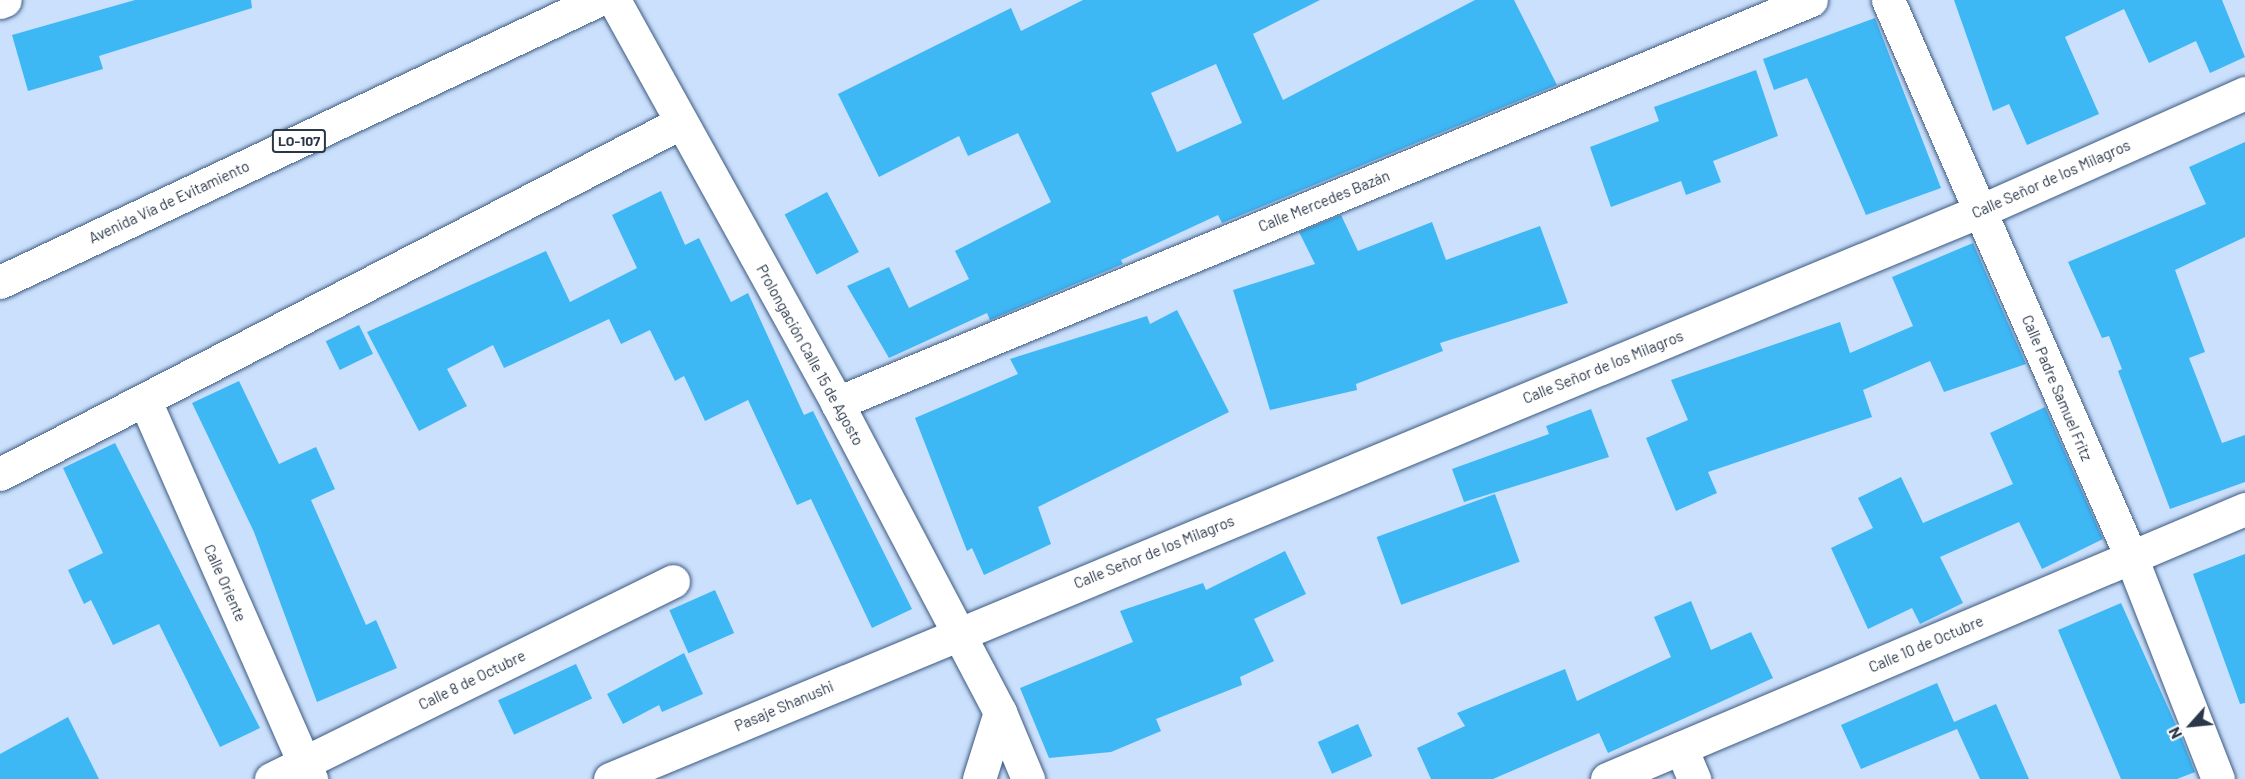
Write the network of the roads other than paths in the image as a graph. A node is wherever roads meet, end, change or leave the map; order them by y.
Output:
1 (5, 0) edge
2 (598, 0) edge
3 (614, 0) edge
4 (1811, 0) edge
5 (1888, 0) edge
6 (0, 2) edge
7 (2245, 93) edge
8 (682, 122) junction
9 (1980, 211) junction
10 (0, 282) edge
11 (146, 403) junction
12 (837, 403) junction
13 (0, 474) edge
14 (2245, 509) edge
15 (2131, 557) junction
16 (673, 581) dead end
17 (957, 633) junction
18 (1000, 712) junction
19 (1681, 748) junction
20 (308, 771) edge
21 (272, 779) edge
22 (610, 779) edge
23 (979, 779) edge
24 (1028, 779) edge
25 (1607, 779) edge
26 (1694, 779) edge
27 (2218, 779) edge

1 - 6 street
2 - 10 street, Avenida Vía de Evitamiento / LO-107
3 - 8 street, Prolongación Calle 15 de Agosto
4 - 12 street, Calle Mercedes Bazán
5 - 9 street, Calle Padre Samuel Fritz
7 - 9 street, Calle Señor de los Milagros
8 - 11 street
8 - 12 street, Prolongación Calle 15 de Agosto
9 - 15 street, Calle Padre Samuel Fritz
9 - 17 street, Calle Señor de los Milagros
11 - 13 street
11 - 20 street, Calle Oriente
12 - 17 street, Prolongación Calle 15 de Agosto
14 - 15 street, Calle 10 de Octubre
15 - 19 street, Calle 10 de Octubre
15 - 27 street, Calle Padre Samuel Fritz
16 - 20 street, Calle 8 de Octubre
17 - 18 street, Prolongación Calle 15 de Agosto
17 - 22 street, Pasaje Shanushi
18 - 23 street
18 - 24 street, Prolongación Calle 15 de Agosto
19 - 25 street, Calle 10 de Octubre
19 - 26 street
20 - 21 street, Calle 8 de Octubre

